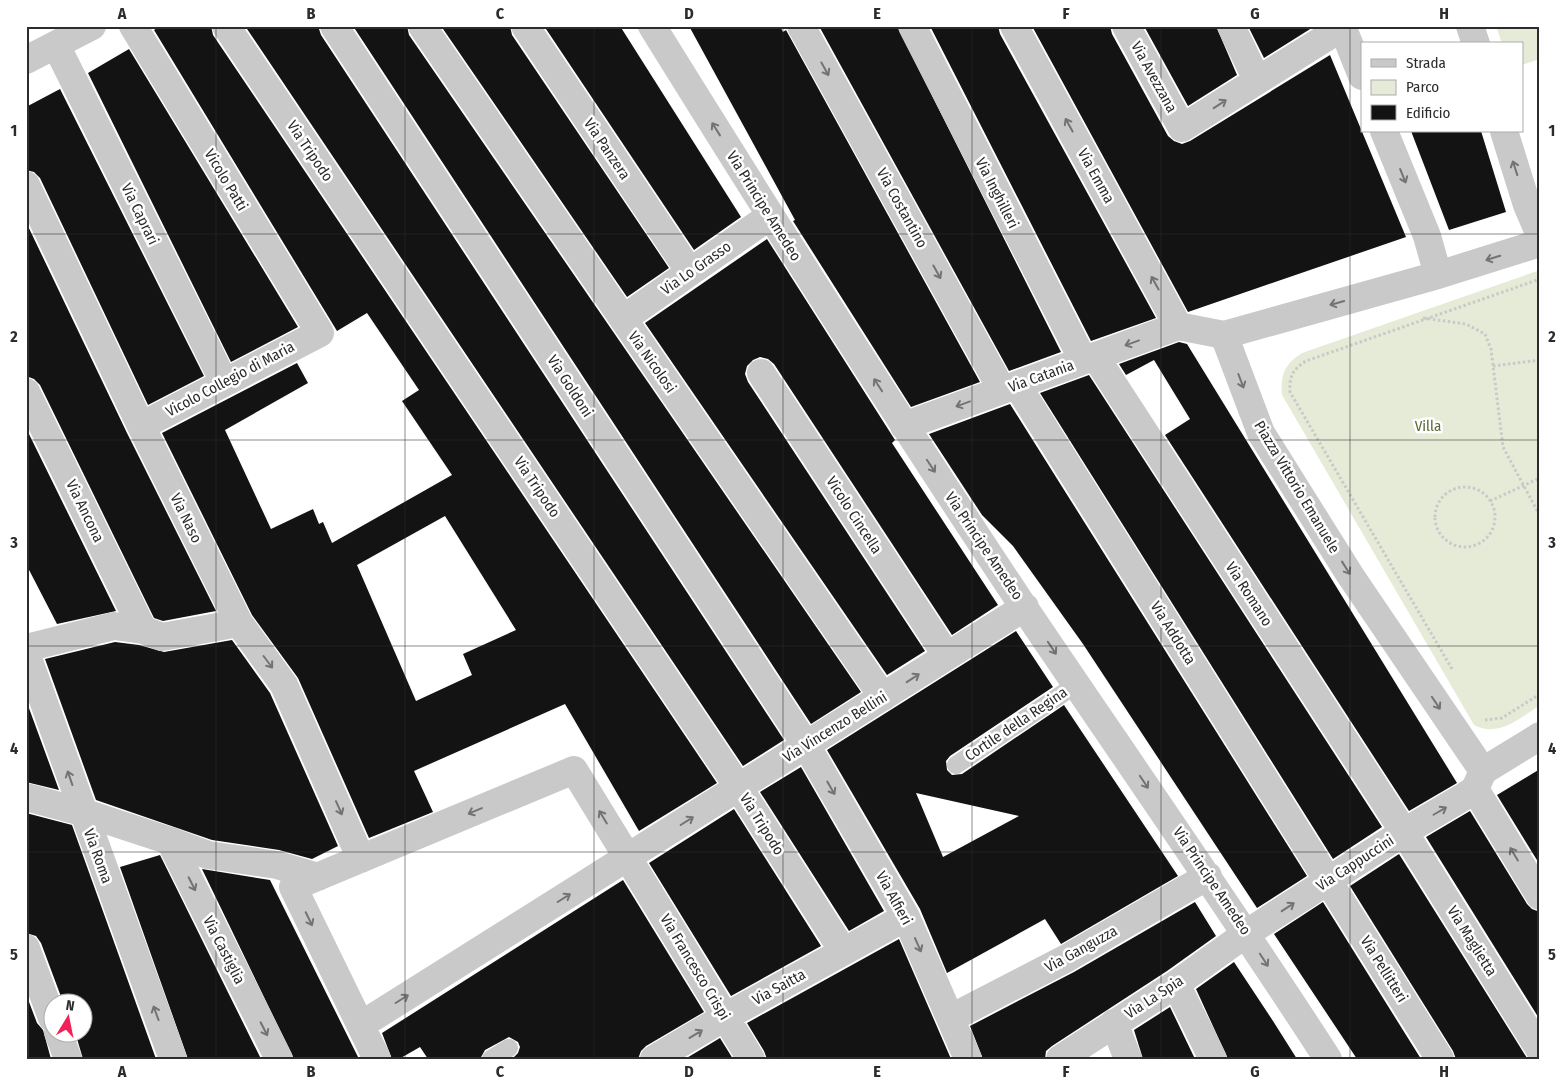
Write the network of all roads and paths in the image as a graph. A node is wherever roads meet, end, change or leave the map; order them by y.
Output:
1 (92, 26) edge
2 (133, 26) edge
3 (226, 26) edge
4 (334, 26) edge
5 (422, 26) edge
6 (525, 26) edge
7 (652, 26) edge
8 (801, 26) edge
9 (912, 26) edge
10 (1014, 26) edge
11 (1126, 26) edge
12 (1231, 26) edge
13 (1470, 26) edge
14 (1342, 27) edge
15 (1475, 42) edge
16 (56, 45) junction
17 (26, 60) edge
18 (1361, 74) edge
19 (1257, 80) junction
20 (1384, 132) edge
21 (1504, 132) edge
22 (26, 185) edge
23 (770, 216) junction
24 (1540, 235) edge
25 (1540, 243) edge
26 (690, 272) junction
27 (1438, 275) junction
28 (1540, 279) edge
29 (1422, 318) junction
30 (623, 319) junction
31 (1178, 326) junction
32 (320, 333) joint
33 (1224, 335) junction
34 (1089, 358) junction
35 (1540, 360) edge
36 (1493, 366) junction
37 (761, 373) dead end
38 (224, 382) junction
39 (1009, 388) junction
40 (26, 392) edge
41 (141, 426) junction
42 (904, 426) junction
43 (1540, 478) edge
44 (1524, 485) junction
45 (1490, 501) junction
46 (1540, 516) edge
47 (1024, 607) junction
48 (239, 623) junction
49 (143, 630) junction
50 (26, 648) edge
51 (26, 653) edge
52 (947, 656) junction
53 (1452, 670) dead end
54 (1076, 684) junction
55 (1540, 694) edge
56 (883, 697) junction
57 (1480, 718) dead end
58 (1540, 736) edge
59 (806, 745) junction
60 (956, 765) dead end
61 (1474, 786) junction
62 (739, 788) junction
63 (26, 797) edge
64 (82, 812) junction
65 (1404, 832) junction
66 (170, 840) junction
67 (358, 852) junction
68 (638, 860) junction
69 (277, 865) junction
70 (1208, 876) junction
71 (318, 877) junction
72 (1329, 880) junction
73 (293, 888) junction
74 (1540, 896) edge
75 (906, 917) junction
76 (1247, 933) junction
77 (26, 948) edge
78 (843, 951) junction
79 (1176, 984) junction
80 (42, 992) edge
81 (725, 1017) junction
82 (951, 1018) junction
83 (1114, 1023) junction
84 (1537, 1038) edge
85 (368, 1040) edge
86 (62, 1042) edge
87 (509, 1048) dead end
88 (68, 1059) edge
89 (173, 1059) edge
90 (279, 1059) edge
91 (491, 1059) edge
92 (654, 1059) edge
93 (751, 1059) edge
94 (968, 1059) edge
95 (1060, 1059) edge
96 (1128, 1059) edge
97 (1213, 1059) edge
98 (1328, 1059) edge
99 (1440, 1059) edge

1 - 16 street
2 - 32 street, Vicolo Patti
3 - 62 street, Via Tripodo
4 - 59 street, Via Goldoni
5 - 30 street, Via Nicolosi
6 - 26 street, Via Panzera
23 -> 7 street, Via Principe Amedeo
8 -> 39 street, Via Costantino
9 - 34 street, Via Inghilleri
31 -> 10 street, Via Emma
11 -> 19 street, Via Avezzana
12 - 19 street
13 - 15 street
14 - 18 street
14 - 19 street
16 - 17 street
16 - 38 street, Via Caprari
20 -> 27 street
24 -> 21 street
22 - 41 street, Via Naso
23 - 26 street, Via Lo Grasso
42 -> 23 street, Via Principe Amedeo
25 -> 27 street
26 - 30 street, Via Lo Grasso
27 -> 33 street
28 - 29 path
29 - 36 path
29 - 53 path
30 - 56 street, Via Nicolosi
31 - 33 street
31 -> 34 street, Via Catania
32 - 38 street, Vicolo Collegio di Maria
33 -> 61 street, Piazza Vittorio Emanuele
34 - 39 street, Via Catania
34 - 65 street, Via Romano
35 - 36 path
36 - 44 path
37 - 52 street, Vicolo Cincella
38 - 41 street, Vicolo Collegio di Maria
39 -> 42 street, Via Catania
39 - 72 street, Via Addotta
40 - 49 street, Via Ancona
41 - 48 street, Via Naso
42 -> 47 street, Via Principe Amedeo
43 - 44 path
44 - 45 path
44 - 46 path
45 - 45 path
47 - 52 street, Via Vincenzo Bellini
47 -> 54 street, Via Principe Amedeo
48 - 49 street
48 -> 67 street, Via Naso
49 - 50 street
64 -> 51 street, Via Roma
56 -> 52 street, Via Vincenzo Bellini
54 - 60 lane, Cortile della Regina
54 -> 70 street, Via Principe Amedeo
55 - 57 path
56 - 59 street, Via Vincenzo Bellini
58 - 61 street
59 - 62 street, Via Vincenzo Bellini
59 -> 75 street, Via Alfieri
65 -> 61 street, Via Cappuccini
74 -> 61 street, Piazza Vittorio Emanuele
68 -> 62 street, Via Vincenzo Bellini
62 - 78 street, Via Tripodo
63 - 64 street
64 - 66 street
89 -> 64 street, Via Roma
65 - 72 street, Via Cappuccini
65 - 84 street, Via Maglietta
66 - 69 street
66 -> 90 street, Via Castiglia
68 -> 67 street, Via Francesco Crispi
67 - 71 street
68 - 81 street, Via Francesco Crispi
85 -> 68 street, Via Vincenzo Bellini
69 - 71 street
69 - 73 street
70 - 76 street, Via Principe Amedeo
70 - 82 street, Via Ganguzza
71 - 73 street
76 -> 72 street, Via Cappuccini
72 - 99 street, Via Pellitteri
73 -> 85 street
75 - 78 street, Via Saitta
75 -> 82 street, Via Alfieri
76 - 79 street, Via La Spia
76 -> 98 street, Via Principe Amedeo
77 - 80 street
78 - 81 street, Via Saitta
79 - 83 street, Via La Spia
79 - 97 street
92 -> 81 street, Via Saitta
81 - 93 street, Via Francesco Crispi
82 - 94 street, Via Alfieri
83 - 95 street, Via La Spia
83 - 96 street
86 - 88 street
87 - 91 lane

